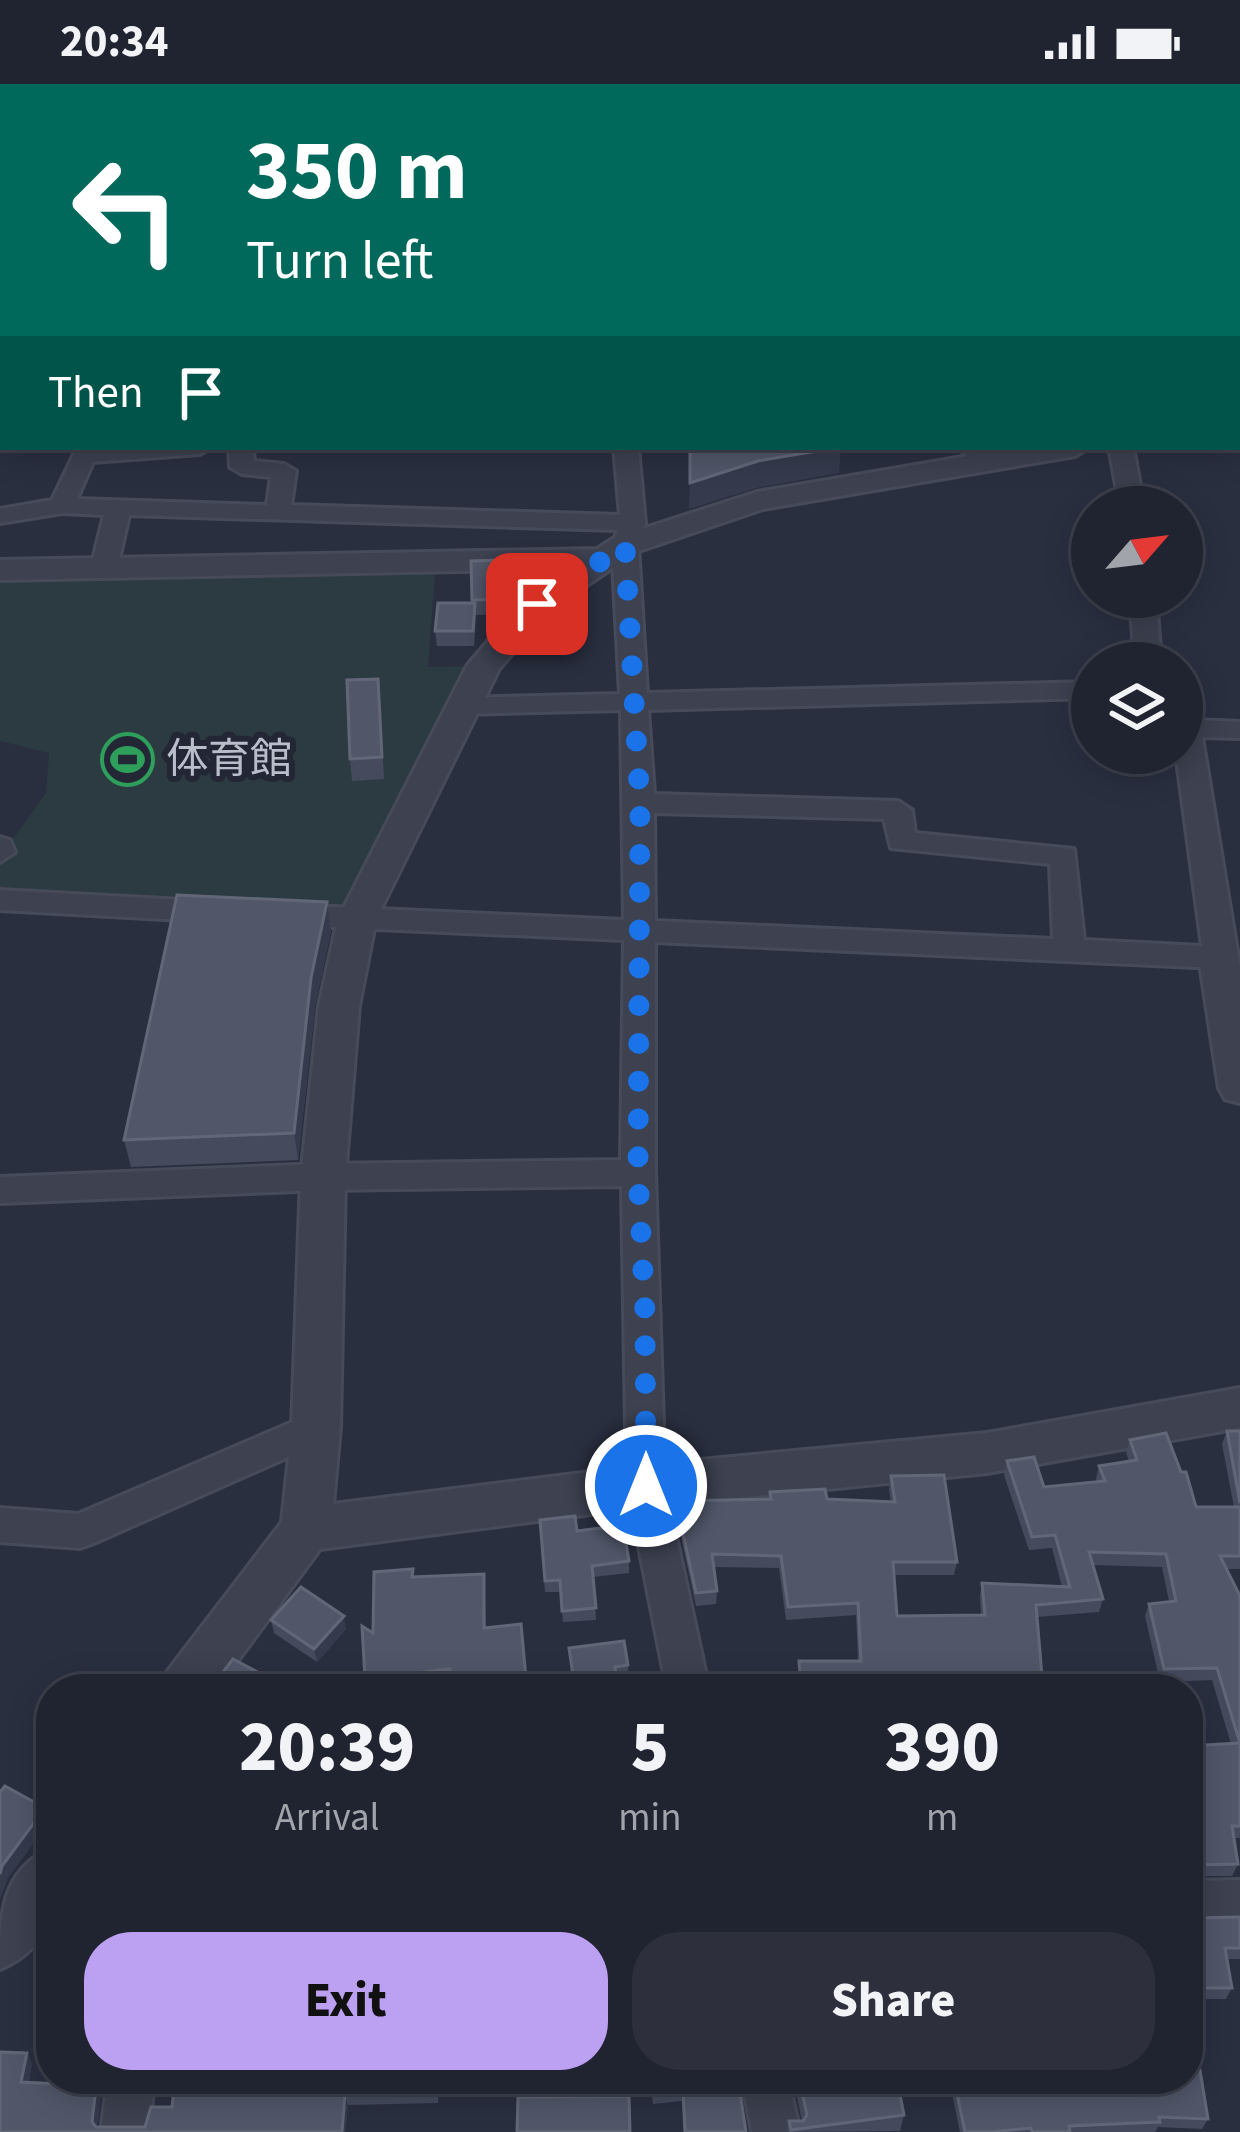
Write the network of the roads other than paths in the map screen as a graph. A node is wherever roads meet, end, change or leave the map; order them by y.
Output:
1 (150, 450) edge
2 (241, 450) edge
3 (626, 450) edge
4 (1038, 450) edge
5 (1122, 450) edge
6 (977, 455) edge
7 (1128, 486) edge
8 (62, 506) junction
9 (118, 508) junction
10 (278, 511) junction
11 (0, 516) edge
12 (620, 542) junction
13 (104, 568) junction
14 (0, 570) edge
15 (1071, 691) edge
16 (633, 702) junction
17 (461, 706) junction
18 (1203, 727) edge
19 (1240, 730) edge
20 (1194, 774) edge
21 (640, 803) junction
22 (0, 900) edge
23 (357, 919) junction
24 (641, 932) junction
25 (1069, 950) junction
26 (1230, 958) edge
27 (1240, 1088) edge
28 (638, 1173) junction
29 (323, 1177) junction
30 (0, 1190) edge
31 (1240, 1408) edge
32 (316, 1428) junction
33 (646, 1486) junction
34 (0, 1526) edge
35 (306, 1529) junction
36 (198, 1674) edge
37 (685, 1674) edge
38 (1240, 1902) edge
39 (1203, 1903) edge
40 (129, 2094) edge
41 (768, 2094) edge
42 (125, 2132) edge
43 (776, 2132) edge

1 - 8 street
2 - 10 street
3 - 12 street
4 - 6 street
5 - 7 street
6 - 12 street
8 - 9 street
8 - 11 street
9 - 10 street
9 - 13 street
10 - 12 street
12 - 13 street
12 - 16 street
12 - 17 street
13 - 14 street
15 - 16 street
16 - 17 street
16 - 21 street
17 - 23 street
18 - 19 street
20 - 26 street
21 - 24 street
21 - 25 street
22 - 23 street
23 - 24 street
23 - 29 street
24 - 25 street
24 - 28 street
25 - 26 street
26 - 27 street
28 - 29 street
28 - 33 street
29 - 30 street
29 - 32 street
31 - 33 street
32 - 34 street
32 - 35 street
33 - 35 street
33 - 37 street
35 - 36 street
38 - 39 street
40 - 42 street
41 - 43 street

